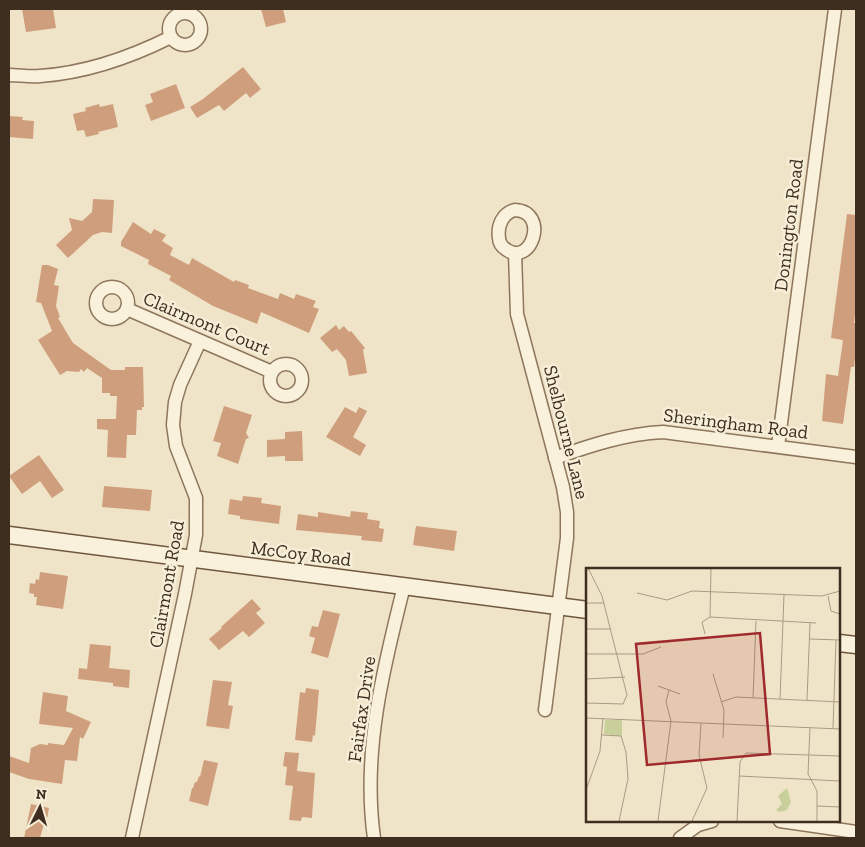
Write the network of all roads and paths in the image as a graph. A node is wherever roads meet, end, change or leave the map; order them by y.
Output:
1 (835, 9) edge
2 (171, 37) dead end
3 (9, 75) edge
4 (515, 253) dead end
5 (127, 309) dead end
6 (200, 341) junction
7 (272, 372) dead end
8 (778, 446) junction
9 (856, 457) edge
10 (555, 458) junction
11 (9, 535) edge
12 (192, 559) junction
13 (404, 586) junction
14 (559, 606) junction
15 (586, 610) edge
16 (840, 643) edge
17 (856, 645) edge
18 (545, 710) dead end
19 (708, 822) edge
20 (787, 822) edge
21 (856, 832) edge
22 (132, 838) edge
23 (374, 838) edge
24 (680, 838) edge

1 - 8 street, Donington Road
2 - 3 street
4 - 10 street, Shelbourne Lane
5 - 6 street, Clairmont Court
6 - 7 street, Clairmont Court
6 - 12 street, Clairmont Road
8 - 9 street, Sheringham Road
8 - 10 street, Sheringham Road
10 - 14 street, Shelbourne Lane
11 - 12 main road, McCoy Road
12 - 13 main road, McCoy Road
12 - 22 street, Clairmont Road
13 - 14 main road, McCoy Road
13 - 23 street, Fairfax Drive
14 - 15 main road, McCoy Road
14 - 18 street, Shelbourne Lane
16 - 17 main road
19 - 24 street
20 - 21 street

